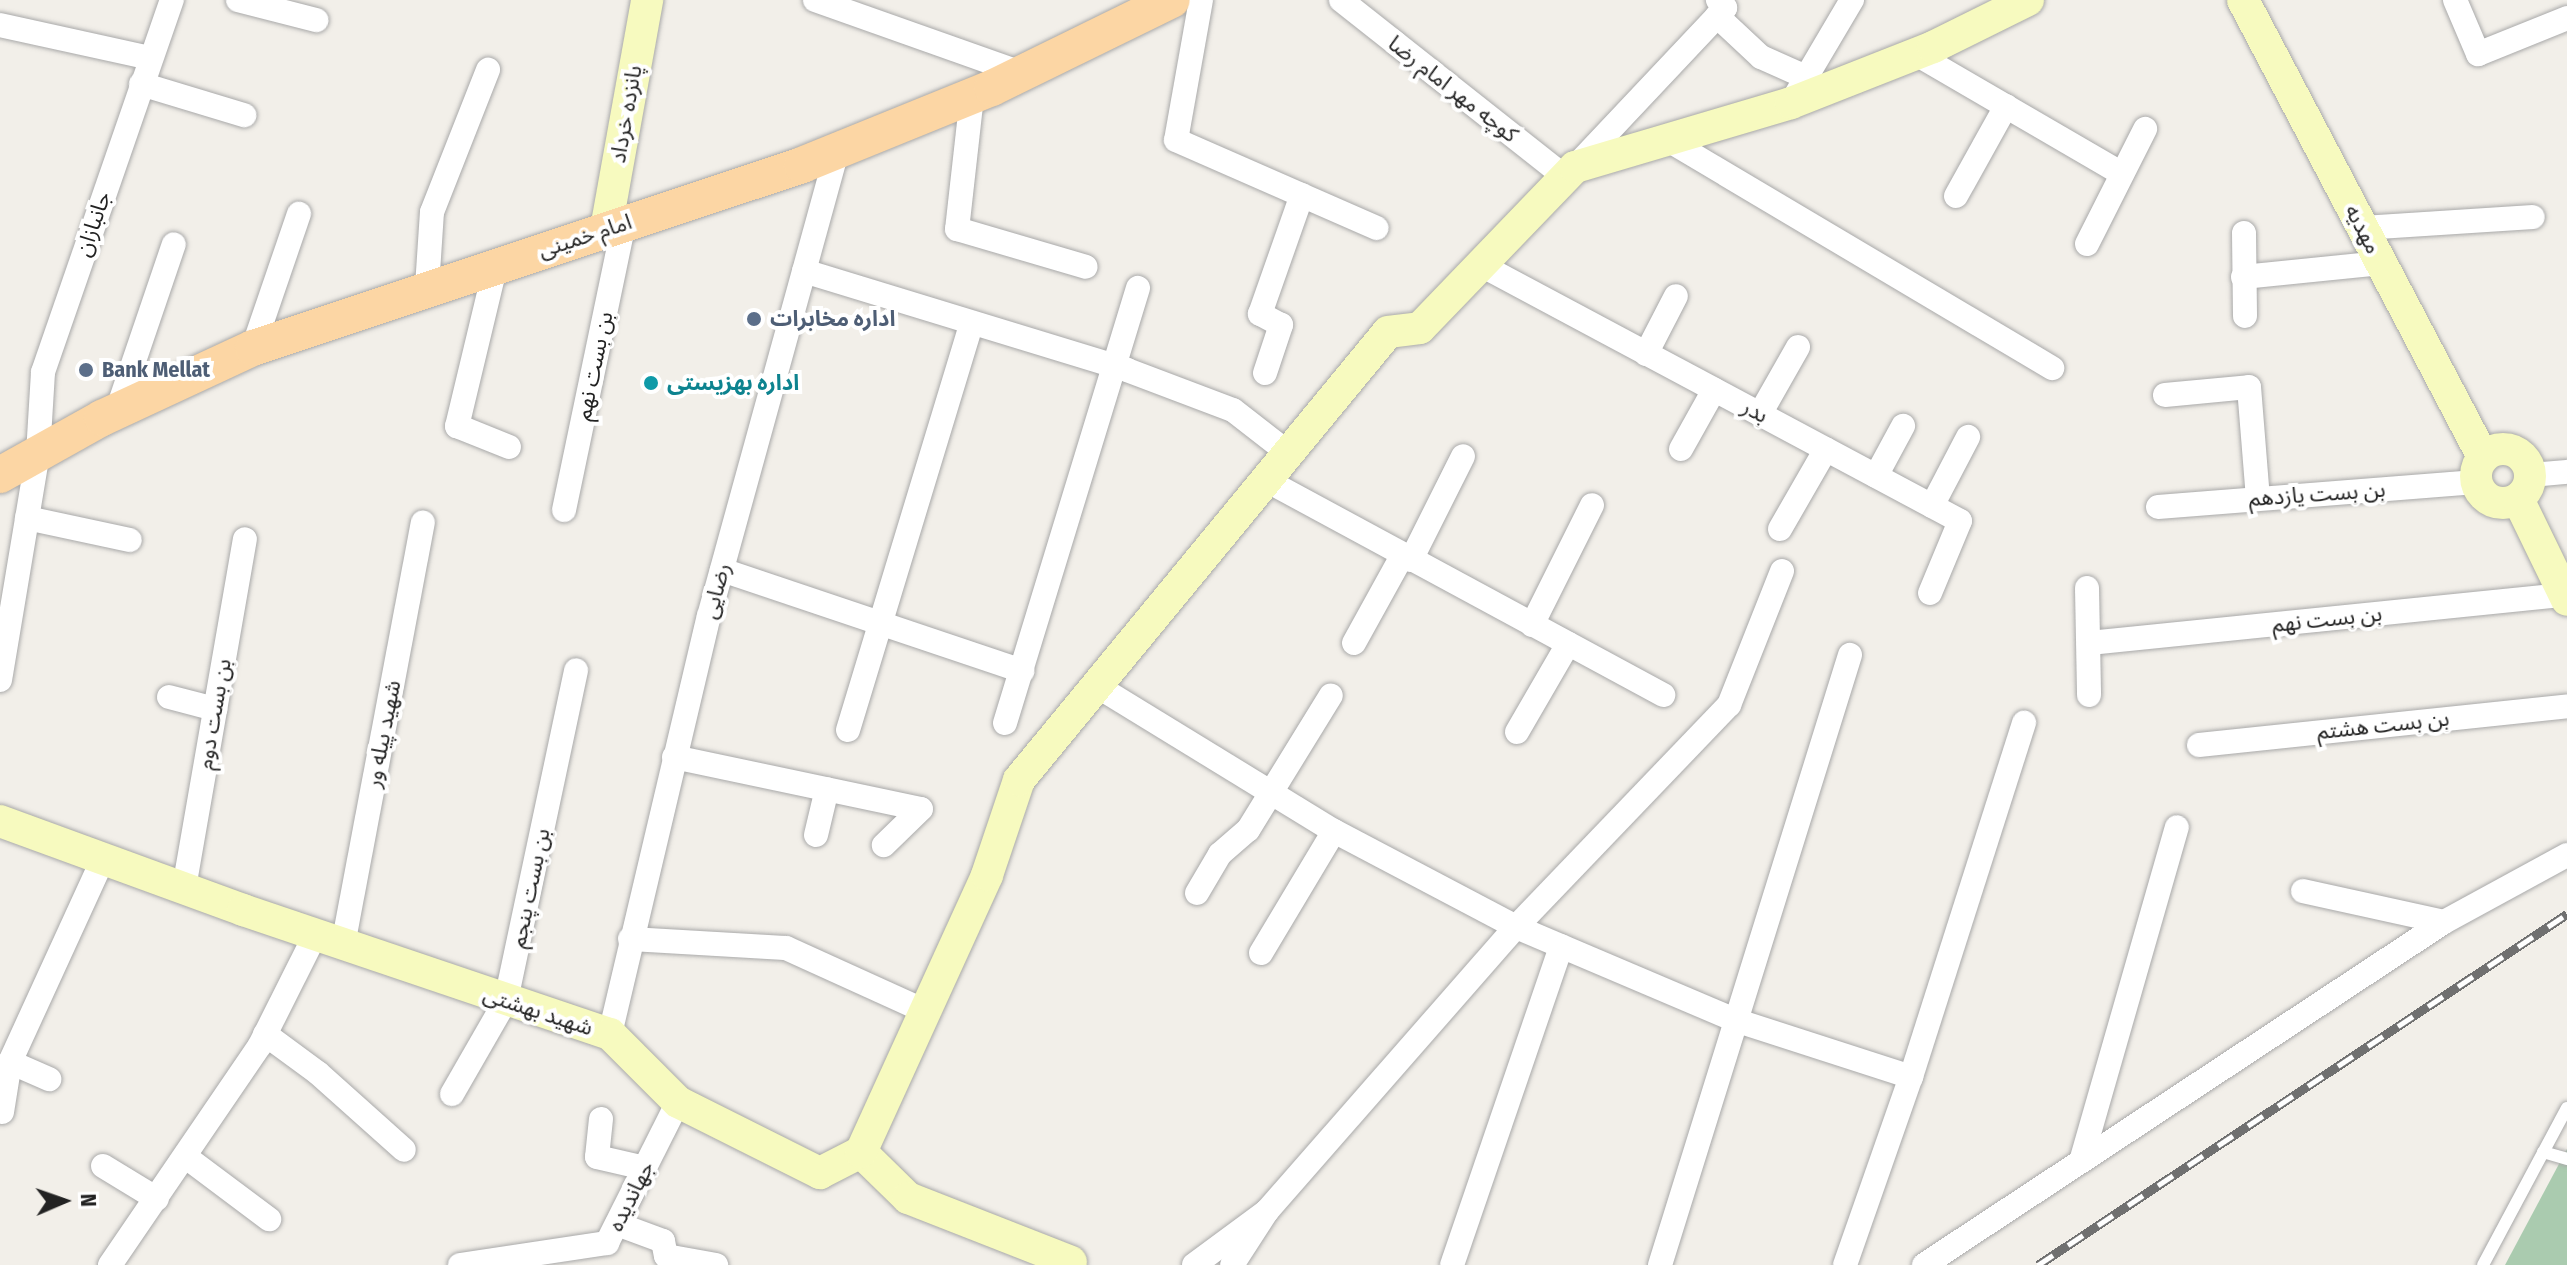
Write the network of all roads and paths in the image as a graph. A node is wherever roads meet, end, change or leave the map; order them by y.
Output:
1 (172, 0) edge
2 (238, 0) edge
3 (647, 0) edge
4 (815, 0) edge
5 (1172, 0) edge
6 (1201, 0) edge
7 (1341, 0) edge
8 (1852, 0) edge
9 (2028, 0) edge
10 (2243, 0) edge
11 (2455, 0) edge
12 (1717, 8) edge
13 (2567, 18) edge
14 (316, 20) dead end
15 (0, 25) edge
16 (1916, 54) junction
17 (150, 58) junction
18 (488, 70) dead end
19 (1021, 73) junction
20 (141, 84) junction
21 (1798, 90) junction
22 (972, 96) junction
23 (2006, 106) junction
24 (244, 115) dead end
25 (2145, 129) dead end
26 (1668, 140) junction
27 (837, 151) junction
28 (1570, 172) junction
29 (2122, 174) junction
30 (1302, 195) junction
31 (1956, 196) dead end
32 (299, 214) dead end
33 (2533, 217) dead end
34 (615, 226) junction
35 (1376, 228) dead end
36 (2363, 228) junction
37 (2244, 233) dead end
38 (174, 244) dead end
39 (2087, 244) dead end
40 (2381, 263) junction
41 (496, 264) junction
42 (1481, 265) junction
43 (1086, 267) dead end
44 (804, 271) junction
45 (2243, 277) junction
46 (427, 287) junction
47 (1138, 288) dead end
48 (1676, 296) dead end
49 (2245, 316) dead end
50 (972, 323) junction
51 (1798, 347) dead end
52 (253, 348) junction
53 (1646, 354) junction
54 (1117, 367) junction
55 (2052, 368) dead end
56 (1265, 373) dead end
57 (1714, 390) junction
58 (2165, 395) dead end
59 (117, 411) junction
60 (1760, 414) junction
61 (1903, 426) dead end
62 (1968, 437) dead end
63 (509, 447) dead end
64 (1681, 449) dead end
65 (1826, 449) junction
66 (1287, 452) junction
67 (38, 454) junction
68 (1463, 456) dead end
69 (2480, 470) junction
70 (2567, 472) edge
71 (0, 475) edge
72 (1876, 476) junction
73 (1264, 479) junction
74 (2525, 487) junction
75 (2258, 499) junction
76 (1592, 505) dead end
77 (1932, 506) junction
78 (2158, 507) dead end
79 (564, 510) dead end
80 (27, 518) junction
81 (423, 523) dead end
82 (1780, 529) dead end
83 (245, 539) dead end
84 (130, 540) dead end
85 (1407, 558) junction
86 (722, 570) junction
87 (1782, 571) dead end
88 (2087, 588) dead end
89 (1930, 593) dead end
90 (2566, 597) edge
91 (880, 623) junction
92 (1532, 625) junction
93 (1354, 643) dead end
94 (2089, 643) junction
95 (1568, 644) junction
96 (1850, 655) dead end
97 (576, 670) dead end
98 (1022, 671) junction
99 (0, 680) edge
100 (1097, 686) junction
101 (1331, 695) dead end
102 (1663, 695) dead end
103 (2089, 695) dead end
104 (169, 697) dead end
105 (2567, 706) edge
106 (215, 709) junction
107 (1005, 723) dead end
108 (2024, 723) dead end
109 (848, 730) dead end
110 (1517, 732) dead end
111 (2199, 745) dead end
112 (674, 757) junction
113 (827, 789) junction
114 (1271, 794) junction
115 (0, 821) edge
116 (2177, 827) dead end
117 (1334, 831) junction
118 (816, 835) dead end
119 (884, 845) dead end
120 (2567, 855) edge
121 (103, 859) junction
122 (184, 888) junction
123 (2303, 891) dead end
124 (1197, 893) dead end
125 (2444, 922) junction
126 (1516, 927) junction
127 (630, 939) junction
128 (329, 940) junction
129 (1561, 946) junction
130 (1261, 953) dead end
131 (506, 1000) junction
132 (927, 1012) junction
133 (1735, 1020) junction
134 (265, 1034) junction
135 (610, 1034) junction
136 (10, 1062) junction
137 (1911, 1077) junction
138 (49, 1079) dead end
139 (452, 1094) dead end
140 (678, 1102) junction
141 (2567, 1108) edge
142 (2, 1112) edge
143 (601, 1119) dead end
144 (404, 1150) dead end
145 (861, 1152) junction
146 (2543, 1152) junction
147 (186, 1157) junction
148 (2082, 1158) junction
149 (2567, 1159) edge
150 (103, 1166) dead end
151 (645, 1168) junction
152 (157, 1199) junction
153 (1267, 1211) junction
154 (269, 1219) dead end
155 (613, 1244) edge
156 (1081, 1264) edge
157 (110, 1265) edge
158 (460, 1265) edge
159 (716, 1265) edge
160 (1194, 1265) edge
161 (1232, 1265) edge
162 (1452, 1265) edge
163 (1660, 1265) edge
164 (1845, 1265) edge
165 (1924, 1265) edge
166 (2483, 1265) edge

1 - 17 street, جانبازان
2 - 14 street
3 - 34 street, پانزده خرداد
4 - 19 street
5 - 19 main road, امام خمینی
6 - 30 street
7 - 28 street, کوچه مهر امام رضا
8 - 21 street
9 - 16 street
10 - 36 street, مهدیه
11 - 13 street
12 - 21 street
12 - 28 street
15 - 17 street
16 - 21 street
16 - 23 street
17 - 20 street, جانبازان
18 - 46 street
19 - 22 main road, امام خمینی
20 - 24 street
20 - 67 street, جانبازان
21 - 26 street
22 - 27 main road, امام خمینی
22 - 43 street
23 - 29 street
23 - 31 street
25 - 29 street
26 - 28 street
26 - 55 street
27 - 34 main road, امام خمینی
27 - 44 street, رضایی
28 - 42 street
29 - 39 street
30 - 35 street
30 - 56 street
32 - 52 street
33 - 36 street
34 - 41 main road, امام خمینی
34 - 79 street, بن بست نهم
36 - 40 street, مهدیه
37 - 45 street
38 - 59 street
40 - 45 street
40 - 69 street, مهدیه
41 - 46 main road, امام خمینی
41 - 63 street
42 - 53 street, بدر
42 - 66 street
44 - 50 street
44 - 86 street, رضایی
45 - 49 street
46 - 52 main road, امام خمینی
47 - 54 street
48 - 53 street
50 - 54 street
50 - 91 street
51 - 60 street
52 - 59 main road, امام خمینی
53 - 57 street, بدر
54 - 66 street
54 - 98 street
57 - 60 street, بدر
57 - 64 street
58 - 75 street
59 - 67 main road, امام خمینی
60 - 65 street, بدر
61 - 72 street
62 - 77 street
65 - 72 street, بدر
65 - 82 street
66 - 73 street
67 - 71 main road, امام خمینی
67 - 80 street, جانبازان
68 - 85 street
69 - 74 street
69 - 74 street
69 - 75 street, بن بست یازدهم
70 - 74 street
72 - 77 street, بدر
73 - 85 street
73 - 100 street
74 - 90 street
75 - 78 street, بن بست یازدهم
76 - 92 street
77 - 89 street, بدر
80 - 84 street
80 - 99 street, جانبازان
81 - 128 street, شهید پیله ور
83 - 106 street, بن بست دوم
85 - 92 street
85 - 93 street
86 - 91 street
86 - 112 street, رضایی
87 - 126 street
88 - 94 street
90 - 94 street, بن بست نهم
91 - 98 street
91 - 109 street
92 - 95 street
94 - 103 street
95 - 102 street
95 - 110 street
96 - 133 street
97 - 131 street, بن بست پنجم
98 - 107 street
100 - 114 street
100 - 132 street
101 - 114 street
104 - 106 street
105 - 111 street, بن بست هشتم
106 - 122 street, بن بست دوم
108 - 137 street
112 - 113 street
112 - 127 street, رضایی
113 - 118 street
113 - 119 street
114 - 117 street
114 - 124 street
115 - 121 street, شهید بهشتی
116 - 148 street
117 - 126 street
117 - 130 street
120 - 125 street
121 - 122 street, شهید بهشتی
121 - 136 street
122 - 128 street, شهید بهشتی
123 - 125 street
125 - 148 street
126 - 129 street
126 - 153 street
127 - 132 street
127 - 135 street, رضایی
128 - 131 street, شهید بهشتی
128 - 134 street, شهید پیله ور
129 - 133 street
129 - 162 street
131 - 135 street, شهید بهشتی
131 - 139 street, بن بست پنجم
132 - 145 street
133 - 137 street
133 - 163 street
134 - 144 street
134 - 147 street, شهید پیله ور
135 - 140 street, شهید بهشتی
136 - 138 street
136 - 142 street
137 - 164 street
140 - 145 street, شهید بهشتی
140 - 151 street, جهاندیده
141 - 146 lane
143 - 151 street
145 - 156 street
146 - 149 lane
146 - 166 lane
147 - 152 street, شهید پیله ور
147 - 154 street
148 - 165 street
150 - 152 street
151 - 155 street, جهاندیده
152 - 157 street, شهید پیله ور
153 - 160 street
153 - 161 street
155 - 158 street, جهاندیده
155 - 159 street

